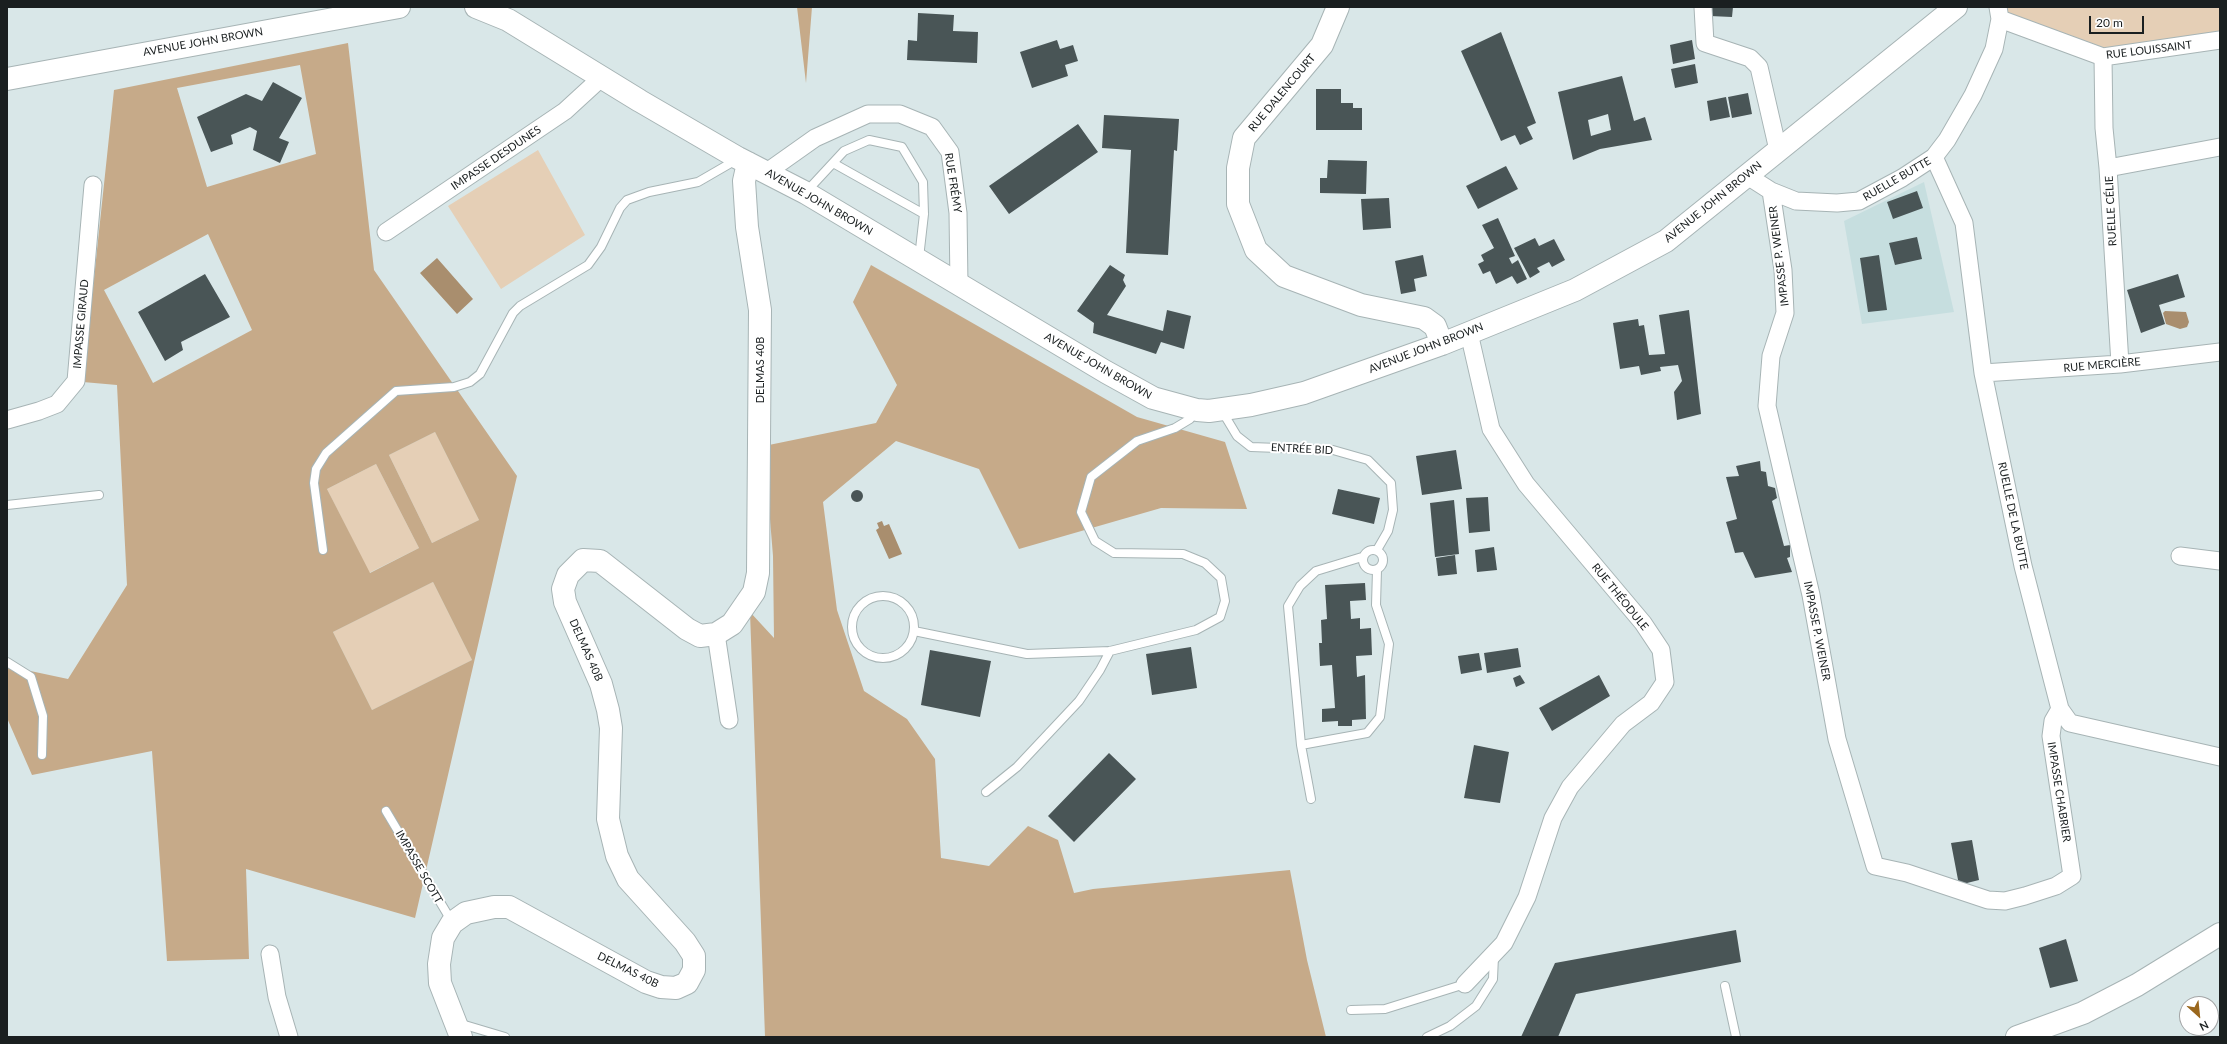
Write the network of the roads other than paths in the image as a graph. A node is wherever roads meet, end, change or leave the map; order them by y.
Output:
1 (399, 7) edge
2 (476, 7) edge
3 (1338, 7) edge
4 (1703, 7) edge
5 (1956, 7) edge
6 (1999, 13) edge
7 (2220, 40) edge
8 (2103, 57) junction
9 (601, 78) junction
10 (7, 79) edge
11 (2220, 147) edge
12 (1778, 150) junction
13 (1934, 157) junction
14 (833, 163) junction
15 (751, 164) junction
16 (2108, 168) junction
17 (1746, 175) junction
18 (93, 185) dead end
19 (1771, 191) junction
20 (806, 193) junction
21 (924, 214) junction
22 (386, 232) dead end
23 (919, 261) junction
24 (959, 285) junction
25 (1469, 333) junction
26 (1442, 344) junction
27 (2220, 352) edge
28 (2120, 364) junction
29 (1983, 373) junction
30 (1197, 410) junction
31 (1222, 410) junction
32 (7, 420) edge
33 (99, 496) dead end
34 (7, 505) edge
35 (323, 550) dead end
36 (1377, 550) junction
37 (2180, 556) dead end
38 (1362, 557) junction
39 (2220, 561) edge
40 (1377, 570) junction
41 (914, 631) junction
42 (716, 634) junction
43 (1110, 651) junction
44 (7, 662) edge
45 (2060, 709) junction
46 (730, 720) dead end
47 (1301, 745) junction
48 (42, 755) dead end
49 (2220, 757) edge
50 (986, 792) dead end
51 (1311, 799) dead end
52 (386, 811) dead end
53 (2072, 876) joint
54 (452, 923) junction
55 (2220, 934) edge
56 (1494, 953) junction
57 (270, 954) dead end
58 (1465, 984) joint
59 (1725, 986) dead end
60 (1351, 1010) dead end
61 (457, 1029) edge
62 (289, 1037) edge
63 (505, 1037) edge
64 (1427, 1037) edge
65 (1736, 1037) edge
66 (2017, 1037) edge

1 - 10 street, AVENUE JOHN BROWN
2 - 9 street, AVENUE JOHN BROWN
3 - 26 street, RUE DALENCOURT
4 - 12 street
5 - 12 street, AVENUE JOHN BROWN
6 - 8 street, RUE LOUISSAINT
6 - 13 street, RUELLE BUTTE
7 - 8 street, RUE LOUISSAINT
8 - 16 street, RUELLE CÉLIE
9 - 15 street, AVENUE JOHN BROWN
9 - 22 street, IMPASSE DESDUNES
11 - 16 street
12 - 17 street, AVENUE JOHN BROWN
13 - 19 street, RUELLE BUTTE
13 - 29 street, RUELLE DE LA BUTTE
14 - 20 lane
14 - 21 lane
14 - 21 lane
15 - 20 street, AVENUE JOHN BROWN
15 - 24 street, RUE FRÉMY
15 - 35 lane
15 - 42 street, DELMAS 40B
16 - 28 street, RUELLE CÉLIE
17 - 19 street, RUELLE BUTTE
17 - 25 street, AVENUE JOHN BROWN
18 - 32 street, IMPASSE GIRAUD
19 - 53 street, IMPASSE P. WEINER
20 - 23 street, AVENUE JOHN BROWN
21 - 23 lane
23 - 24 street, AVENUE JOHN BROWN
24 - 30 street, AVENUE JOHN BROWN
25 - 26 street, AVENUE JOHN BROWN
25 - 56 street, RUE THÉODULE
26 - 31 street, AVENUE JOHN BROWN
27 - 28 street, RUE MERCIÈRE
28 - 29 street, RUE MERCIÈRE
29 - 45 street, RUELLE DE LA BUTTE
30 - 31 street, AVENUE JOHN BROWN
30 - 43 lane
31 - 36 lane, ENTRÉE BID
33 - 34 lane
36 - 38 lane
36 - 40 lane
37 - 39 street
38 - 40 lane
38 - 47 lane
40 - 47 lane
41 - 41 lane
41 - 43 lane
42 - 46 street
42 - 54 street, DELMAS 40B
43 - 50 lane
44 - 48 lane
45 - 49 street, RUELLE DE LA BUTTE
45 - 53 street, IMPASSE CHABRIER
47 - 51 lane
52 - 54 lane, IMPASSE SCOTT
54 - 61 street, DELMAS 40B
55 - 66 street
56 - 58 street, RUE THÉODULE
56 - 64 lane
57 - 62 street
58 - 60 lane
59 - 65 lane
61 - 63 lane

